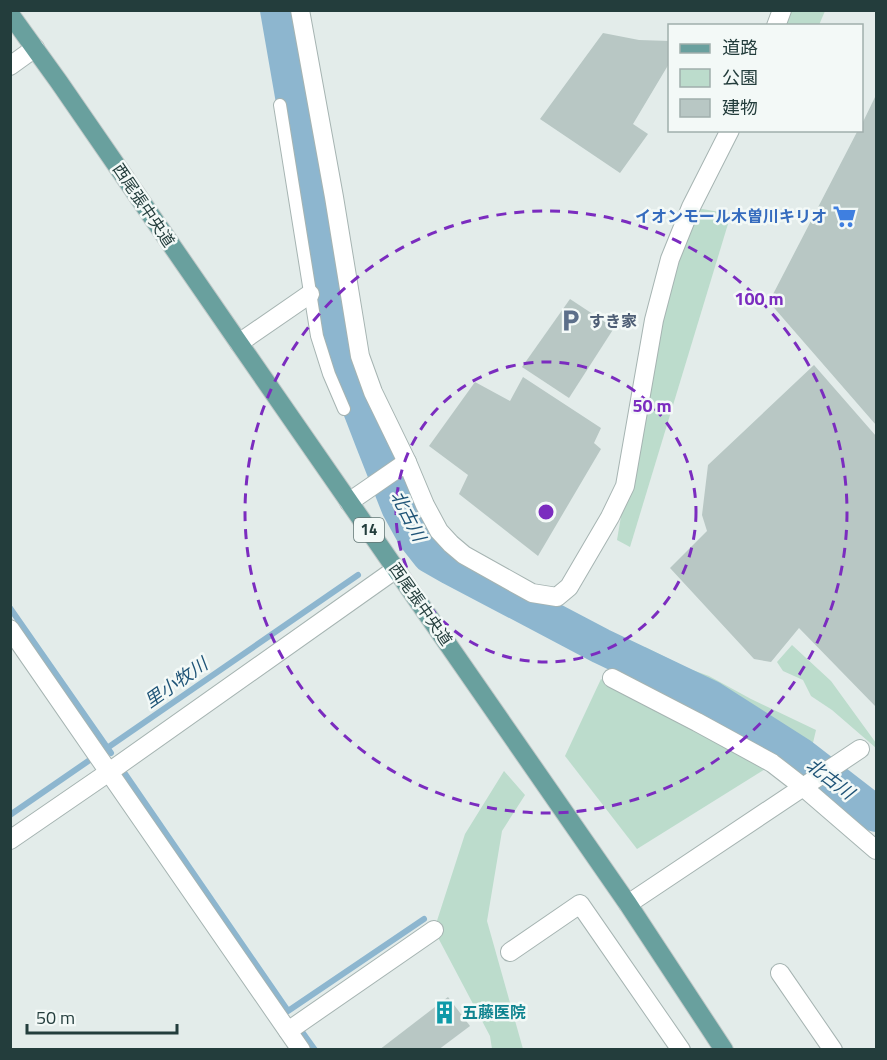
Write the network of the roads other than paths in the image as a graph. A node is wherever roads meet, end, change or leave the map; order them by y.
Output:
1 (300, 10) edge
2 (10, 14) edge
3 (35, 48) junction
4 (10, 66) edge
5 (280, 105) dead end
6 (729, 132) edge
7 (310, 294) junction
8 (239, 343) junction
9 (344, 409) dead end
10 (402, 464) junction
11 (349, 502) junction
12 (396, 569) junction
13 (10, 629) edge
14 (612, 678) dead end
15 (860, 749) dead end
16 (102, 761) junction
17 (806, 785) junction
18 (10, 840) edge
19 (876, 849) edge
20 (628, 904) junction
21 (434, 930) dead end
22 (510, 952) dead end
23 (780, 973) dead end
24 (288, 1031) junction
25 (301, 1050) edge
26 (681, 1050) edge
27 (724, 1050) edge
28 (832, 1050) edge

1 - 10 street
2 - 3 main road, 西尾張中央道 / 14
3 - 4 street
3 - 8 main road, 西尾張中央道 / 14
5 - 7 lane
6 - 10 street
7 - 8 street
7 - 9 lane
8 - 11 main road, 西尾張中央道 / 14
10 - 11 street
11 - 12 main road, 西尾張中央道 / 14
12 - 16 street
12 - 20 main road, 西尾張中央道 / 14
13 - 16 street
14 - 17 street
15 - 17 street
16 - 18 street
16 - 24 street
17 - 19 street
17 - 20 street
20 - 27 main road, 西尾張中央道 / 14
21 - 24 street
22 - 26 street
23 - 28 street
24 - 25 street

